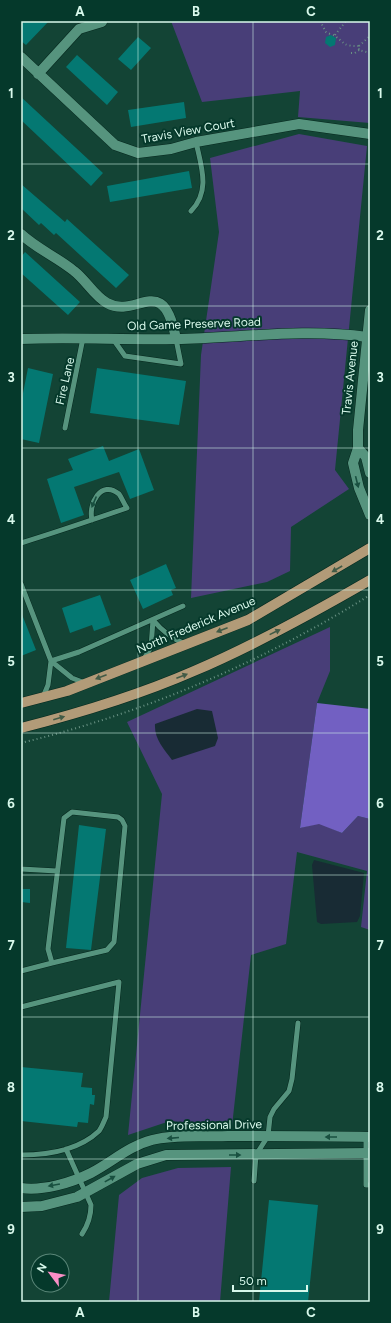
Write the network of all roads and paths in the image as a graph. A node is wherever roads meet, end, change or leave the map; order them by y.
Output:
1 (320, 21) edge
2 (346, 21) edge
3 (102, 22) edge
4 (335, 34) junction
5 (370, 36) edge
6 (359, 46) junction
7 (359, 50) junction
8 (351, 53) dead end
9 (370, 53) edge
10 (21, 57) edge
11 (38, 74) junction
12 (370, 134) edge
13 (196, 142) junction
14 (191, 211) dead end
15 (21, 234) edge
16 (370, 310) edge
17 (367, 337) junction
18 (83, 338) junction
19 (21, 339) edge
20 (113, 339) junction
21 (176, 339) junction
22 (367, 369) edge
23 (65, 428) dead end
24 (358, 448) junction
25 (370, 473) edge
26 (370, 515) edge
27 (92, 520) junction
28 (21, 542) edge
29 (370, 548) edge
30 (370, 580) edge
31 (21, 584) edge
32 (183, 606) dead end
33 (153, 620) junction
34 (186, 644) junction
35 (51, 661) junction
36 (143, 661) junction
37 (86, 683) junction
38 (43, 697) junction
39 (21, 703) edge
40 (21, 728) edge
41 (21, 869) edge
42 (57, 872) junction
43 (52, 963) junction
44 (21, 971) edge
45 (21, 1007) edge
46 (298, 1023) dead end
47 (268, 1136) junction
48 (368, 1137) edge
49 (66, 1149) junction
50 (368, 1153) edge
51 (21, 1155) edge
52 (256, 1155) junction
53 (80, 1178) junction
54 (254, 1181) dead end
55 (370, 1185) edge
56 (21, 1188) edge
57 (86, 1193) junction
58 (21, 1207) edge
59 (82, 1234) dead end

1 - 4 path
2 - 4 path
3 - 11 street
4 - 6 path
5 - 6 path
6 - 7 path
7 - 8 path
7 - 9 path
10 - 11 street, Travis View Court
11 - 13 street, Travis View Court
12 - 13 street, Travis View Court
13 - 14 lane
15 - 21 street
16 - 17 street, Travis Avenue
17 - 21 street, Old Game Preserve Road
17 - 22 street, Travis Avenue
18 - 19 street, Old Game Preserve Road
18 - 20 street, Old Game Preserve Road
18 - 23 lane, Fire Lane
20 - 21 street, Old Game Preserve Road
20 - 21 lane
22 - 24 street, Travis Avenue
24 - 25 street
24 -> 26 street, Travis Avenue
27 -> 27 lane
27 - 28 lane
29 -> 34 main road, North Frederick Avenue
40 -> 30 main road
31 - 35 lane
32 - 33 lane
33 - 34 lane
33 - 35 lane
33 - 36 lane
34 - 36 main road, North Frederick Avenue
35 - 37 lane
35 - 38 lane
36 -> 37 main road, North Frederick Avenue
37 - 38 main road, North Frederick Avenue
38 - 39 main road, North Frederick Avenue
41 - 42 lane
42 - 43 lane
42 - 43 lane
43 - 44 lane
45 - 49 lane
46 - 47 lane
48 -> 47 street, Professional Drive
47 - 52 lane
47 -> 53 street, Professional Drive
48 - 50 lane
49 - 51 lane
49 - 53 lane
50 - 52 street
50 - 55 lane
52 - 54 lane
57 -> 52 street
53 -> 56 street, Professional Drive
53 - 57 lane
57 - 58 street
57 - 59 lane

